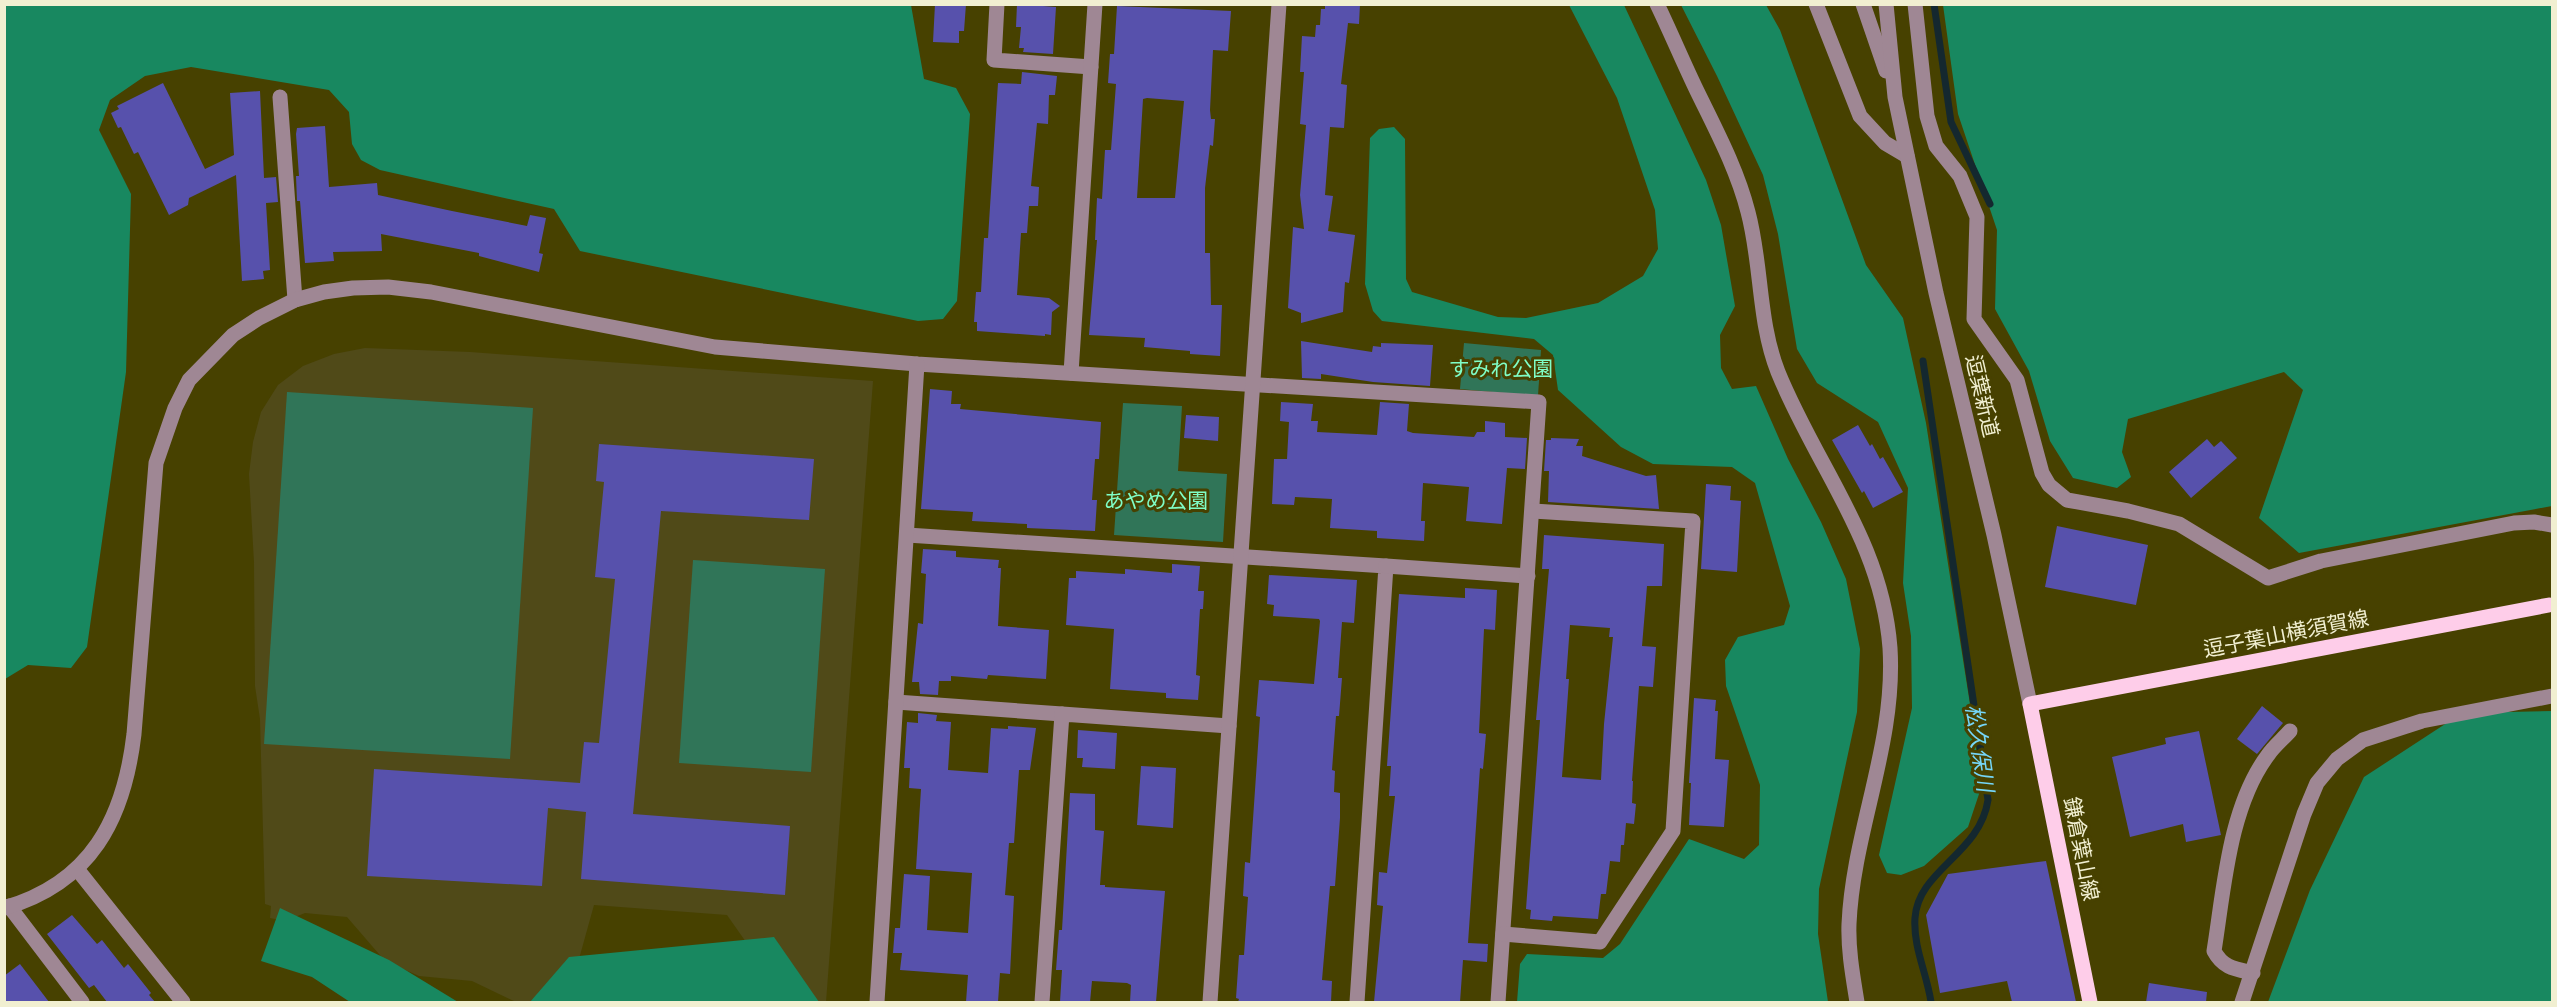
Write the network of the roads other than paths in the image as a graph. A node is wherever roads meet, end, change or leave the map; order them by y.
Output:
1 (998, 4) edge
2 (1095, 4) edge
3 (1279, 4) edge
4 (1657, 4) edge
5 (1816, 4) edge
6 (1863, 4) edge
7 (1886, 4) edge
8 (1915, 4) edge
9 (1091, 67) junction
10 (280, 97) dead end
11 (1895, 97) junction
12 (1907, 156) junction
13 (295, 300) junction
14 (917, 364) junction
15 (1071, 373) junction
16 (1252, 384) junction
17 (1533, 511) junction
18 (2553, 525) edge
19 (907, 535) junction
20 (1240, 556) junction
21 (1386, 566) junction
22 (1528, 576) junction
23 (2549, 605) dead end
24 (2553, 696) edge
25 (896, 702) junction
26 (2030, 704) junction
27 (1062, 714) junction
28 (1229, 726) junction
29 (2290, 731) dead end
30 (77, 869) junction
31 (7, 907) edge
32 (1503, 934) junction
33 (2253, 973) junction
34 (82, 1002) edge
35 (183, 1002) edge
36 (876, 1002) edge
37 (1042, 1002) edge
38 (1210, 1002) edge
39 (1356, 1002) edge
40 (1498, 1002) edge
41 (1857, 1002) edge
42 (2090, 1002) edge
43 (2242, 1002) edge

1 - 9 street
2 - 9 street
3 - 16 street
4 - 41 street
5 - 12 street
6 - 11 street, 逗葉新道
7 - 11 street, 逗葉新道
8 - 18 street
9 - 15 street
10 - 13 street
11 - 12 street, 逗葉新道
12 - 26 street, 逗葉新道
13 - 14 street
13 - 30 street
14 - 15 street
14 - 19 street
15 - 16 street
16 - 17 street
16 - 20 street
17 - 22 street
17 - 32 street
19 - 20 street
19 - 25 street
20 - 21 street
20 - 28 street
21 - 22 street
21 - 39 street
22 - 32 street
23 - 26 main road, 逗子葉山横須賀線
24 - 33 street
25 - 27 street
25 - 36 street
26 - 42 main road, 鎌倉葉山線
27 - 28 street
27 - 37 street
28 - 38 street
29 - 33 street
30 - 31 street
30 - 35 street
31 - 34 street
32 - 40 street
33 - 43 street

